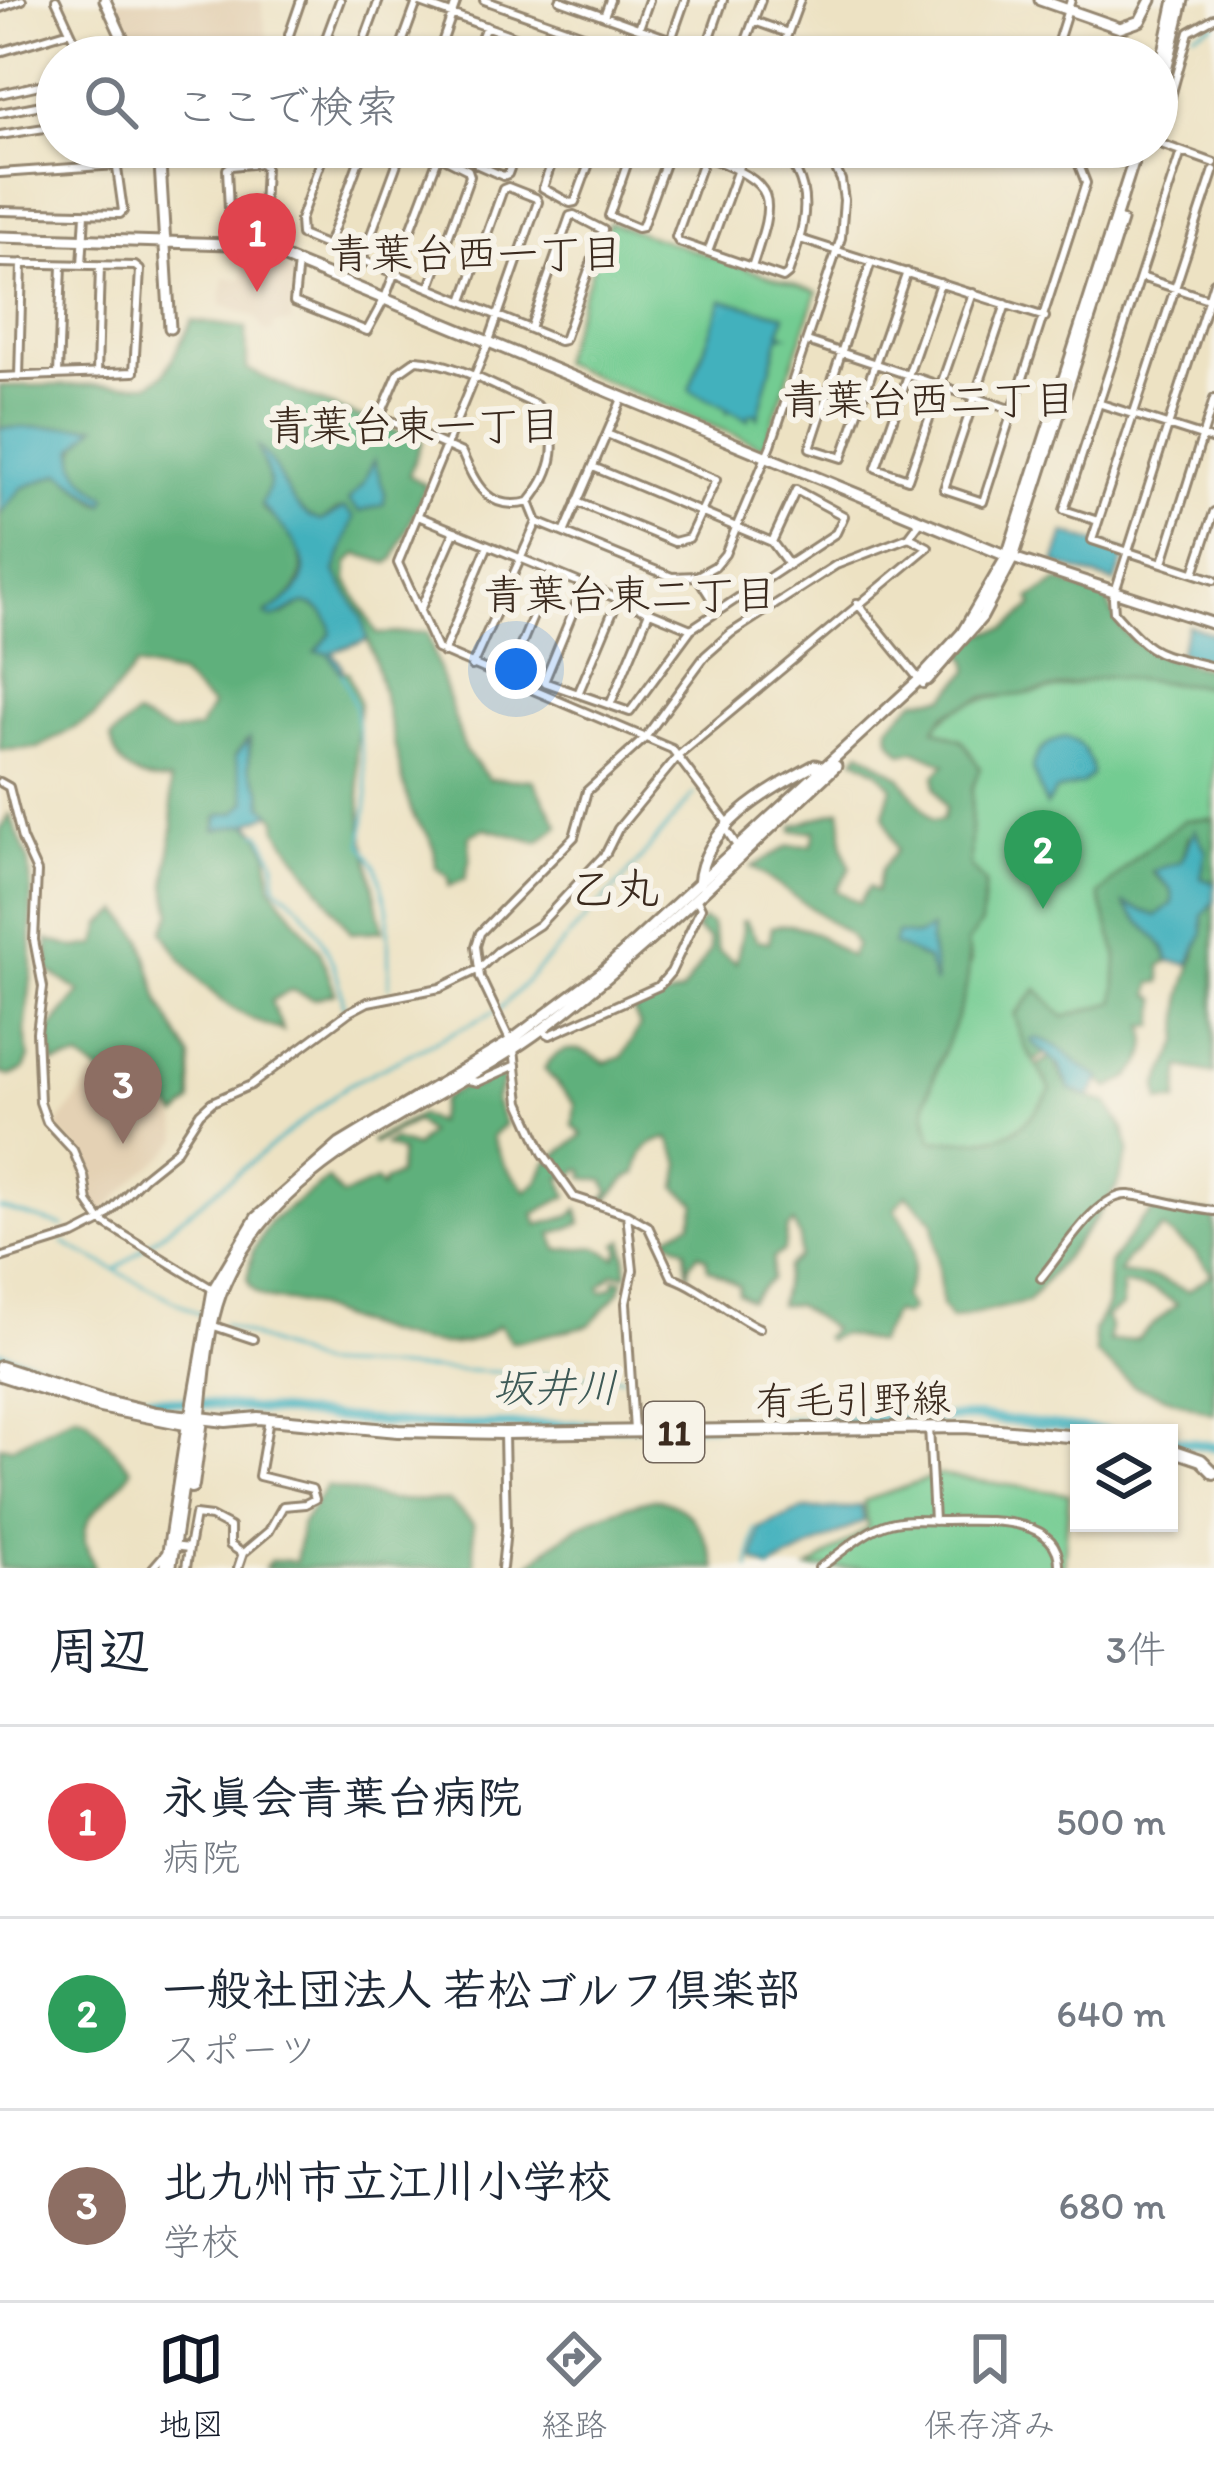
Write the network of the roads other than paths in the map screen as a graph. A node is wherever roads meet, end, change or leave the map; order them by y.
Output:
1 (56, 0) edge
2 (105, 0) edge
3 (301, 0) edge
4 (340, 0) edge
5 (379, 0) edge
6 (457, 0) edge
7 (484, 0) edge
8 (560, 0) edge
9 (610, 0) edge
10 (649, 0) edge
11 (685, 0) edge
12 (723, 0) edge
13 (761, 0) edge
14 (800, 0) edge
15 (1040, 0) edge
16 (1151, 0) edge
17 (1179, 0) edge
18 (17, 1) edge
19 (414, 1) edge
20 (571, 2) edge
21 (1069, 5) edge
22 (0, 8) edge
23 (453, 14) junction
24 (604, 16) junction
25 (1214, 18) edge
26 (754, 21) junction
27 (486, 26) junction
28 (639, 28) junction
29 (70, 32) junction
30 (788, 33) junction
31 (56, 36) edge
32 (72, 36) edge
33 (121, 36) edge
34 (289, 36) edge
35 (327, 36) edge
36 (366, 36) edge
37 (403, 36) edge
38 (445, 36) edge
39 (482, 36) edge
40 (514, 36) edge
41 (586, 36) edge
42 (660, 36) edge
43 (672, 36) edge
44 (711, 36) edge
45 (748, 36) edge
46 (787, 36) edge
47 (1059, 36) edge
48 (1170, 36) edge
49 (1172, 36) edge
50 (36, 42) edge
51 (0, 52) edge
52 (1178, 71) edge
53 (36, 86) edge
54 (0, 94) edge
55 (36, 106) edge
56 (0, 113) edge
57 (36, 129) edge
58 (0, 134) edge
59 (1180, 152) joint
60 (1178, 158) edge
61 (1214, 166) edge
62 (84, 168) edge
63 (117, 168) edge
64 (161, 168) edge
65 (229, 168) edge
66 (265, 168) edge
67 (319, 168) edge
68 (356, 168) edge
69 (395, 168) edge
70 (434, 168) edge
71 (465, 168) edge
72 (485, 168) edge
73 (510, 168) edge
74 (550, 168) edge
75 (587, 168) edge
76 (625, 168) edge
77 (663, 168) edge
78 (700, 168) edge
79 (795, 168) edge
80 (836, 168) edge
81 (1080, 168) edge
82 (1134, 168) edge
83 (1175, 168) edge
84 (738, 169) joint
85 (0, 173) edge
86 (0, 211) edge
87 (85, 213) junction
88 (262, 214) junction
89 (0, 237) edge
90 (82, 239) junction
91 (800, 239) junction
92 (167, 241) junction
93 (328, 245) junction
94 (261, 250) junction
95 (836, 251) junction
96 (708, 252) junction
97 (362, 260) junction
98 (298, 262) junction
99 (872, 262) junction
100 (0, 263) edge
101 (22, 263) junction
102 (62, 265) junction
103 (82, 265) junction
104 (100, 266) junction
105 (752, 267) junction
106 (907, 272) junction
107 (395, 273) junction
108 (1141, 277) junction
109 (1214, 282) edge
110 (940, 283) junction
111 (430, 287) junction
112 (1172, 287) junction
113 (973, 293) junction
114 (386, 298) junction
115 (1211, 300) edge
116 (463, 302) junction
117 (1006, 304) junction
118 (499, 316) junction
119 (1045, 317) junction
120 (170, 328) dead end
121 (530, 329) junction
122 (807, 340) junction
123 (489, 341) junction
124 (842, 353) junction
125 (874, 364) junction
126 (97, 374) junction
127 (58, 375) junction
128 (908, 375) junction
129 (19, 376) junction
130 (0, 377) edge
131 (474, 379) junction
132 (940, 387) junction
133 (623, 396) junction
134 (974, 398) junction
135 (1214, 399) edge
136 (1101, 404) junction
137 (1014, 411) junction
138 (1132, 413) junction
139 (1168, 425) junction
140 (607, 434) junction
141 (1202, 436) junction
142 (1214, 440) edge
143 (448, 444) junction
144 (766, 457) junction
145 (592, 467) junction
146 (529, 502) junction
147 (578, 502) junction
148 (1214, 512) edge
149 (701, 513) junction
150 (418, 516) junction
151 (921, 521) junction
152 (1098, 521) junction
153 (537, 522) junction
154 (737, 528) junction
155 (455, 532) junction
156 (564, 533) junction
157 (908, 537) junction
158 (772, 542) junction
159 (488, 545) junction
160 (1130, 552) junction
161 (518, 557) junction
162 (1010, 557) junction
163 (1163, 563) junction
164 (789, 565) junction
165 (552, 572) junction
166 (1194, 573) junction
167 (697, 576) junction
168 (1214, 580) edge
169 (584, 585) junction
170 (1116, 592) junction
171 (617, 599) junction
172 (856, 603) junction
173 (420, 610) junction
174 (719, 611) junction
175 (649, 612) junction
176 (1214, 624) edge
177 (691, 629) junction
178 (443, 653) junction
179 (472, 665) junction
180 (1214, 667) edge
181 (507, 681) junction
182 (921, 682) junction
183 (578, 694) junction
184 (610, 705) junction
185 (644, 740) junction
186 (679, 755) junction
187 (825, 768) junction
188 (0, 782) edge
189 (728, 824) junction
190 (737, 847) junction
191 (699, 884) junction
192 (696, 897) junction
193 (479, 969) junction
194 (541, 1030) junction
195 (512, 1045) junction
196 (516, 1065) junction
197 (462, 1079) junction
198 (1214, 1211) edge
199 (627, 1214) junction
200 (101, 1221) junction
201 (0, 1258) edge
202 (1041, 1278) dead end
203 (217, 1292) junction
204 (214, 1326) junction
205 (759, 1328) dead end
206 (253, 1339) dead end
207 (0, 1371) edge
208 (196, 1412) junction
209 (269, 1419) junction
210 (634, 1427) junction
211 (929, 1427) junction
212 (504, 1433) junction
213 (1070, 1436) edge
214 (1178, 1452) edge
215 (1214, 1474) edge
216 (934, 1521) junction
217 (181, 1547) junction
218 (243, 1553) junction
219 (153, 1568) edge
220 (172, 1568) edge
221 (186, 1568) edge
222 (238, 1568) edge
223 (502, 1568) edge
224 (819, 1568) edge
225 (1059, 1568) edge

1 - 29 street
2 - 33 street
3 - 34 street
4 - 35 street
5 - 36 street
6 - 23 street
7 - 41 street
8 - 20 street
9 - 24 street
10 - 28 street
11 - 43 street
12 - 44 street
13 - 26 street
14 - 30 street
15 - 21 street
16 - 21 street
17 - 48 street
17 - 49 street
18 - 22 street
19 - 23 street
19 - 37 street
20 - 24 street
21 - 47 street
23 - 27 street
23 - 38 street
24 - 28 street
25 - 52 street
26 - 30 street
26 - 45 street
27 - 39 street
27 - 40 street
28 - 42 street
29 - 31 street
29 - 32 street
30 - 46 street
50 - 51 street
53 - 54 street
55 - 56 street
57 - 58 street
59 - 60 street
59 - 61 street
61 - 112 street
62 - 85 street
63 - 87 street
64 - 92 street
65 - 88 street
66 - 88 street
67 - 93 street
68 - 93 street
69 - 97 street
70 - 107 street
71 - 111 street
72 - 73 street
74 - 75 street
76 - 77 street
78 - 96 street
79 - 91 street
80 - 95 street
81 - 119 street
82 - 162 street
83 - 108 street
84 - 96 street
84 - 105 street
86 - 87 street
87 - 90 street
88 - 94 street
89 - 90 street
90 - 92 street
90 - 103 street
91 - 95 street
91 - 105 street
92 - 94 street
92 - 120 street
93 - 97 street
94 - 98 street
95 - 99 street
95 - 122 street
96 - 105 street
97 - 107 street
98 - 114 street
98 - 114 street
99 - 106 street
99 - 124 street
100 - 101 street
101 - 102 street
101 - 129 street
102 - 103 street
102 - 127 street
103 - 104 street
104 - 126 street
104 - 126 street
106 - 110 street
106 - 125 street
107 - 111 street
107 - 114 street
108 - 112 street
108 - 136 street
109 - 115 street
110 - 113 street
110 - 128 street
111 - 116 street
112 - 115 street
112 - 138 street
113 - 117 street
113 - 132 street
114 - 123 street
115 - 139 street
116 - 118 street
116 - 118 street
117 - 119 street
117 - 134 street
118 - 121 street
118 - 123 street
119 - 137 street
121 - 121 street
122 - 124 street
122 - 144 street
123 - 131 street
123 - 133 street
124 - 125 street
124 - 125 street
125 - 128 street
126 - 127 street
127 - 129 street
128 - 132 street
128 - 132 street
129 - 130 street
131 - 143 street
131 - 143 street
131 - 146 street
132 - 134 street
133 - 140 street
133 - 144 street
134 - 137 street
134 - 137 street
135 - 141 street
136 - 138 street
136 - 152 street
138 - 139 street
138 - 152 street
139 - 141 street
139 - 160 street
140 - 145 street
140 - 149 street
141 - 142 street
141 - 163 street
143 - 146 street
143 - 150 street
144 - 151 street
144 - 154 street
145 - 147 street
145 - 149 street
146 - 153 street
147 - 149 street
147 - 156 street
148 - 166 street
149 - 154 street
150 - 155 street
150 - 173 street
151 - 157 street
151 - 162 street
152 - 160 street
153 - 156 street
153 - 161 street
154 - 158 street
154 - 167 street
155 - 159 street
155 - 173 street
156 - 167 street
157 - 172 street
157 - 185 street
158 - 164 street
158 - 164 street
159 - 161 street
159 - 178 street
160 - 163 street
160 - 170 street
161 - 165 street
161 - 179 street
162 - 170 street
162 - 182 street
163 - 166 street
164 - 174 street
165 - 169 street
165 - 181 street
166 - 168 street
167 - 174 street
169 - 171 street
169 - 183 street
170 - 176 street
170 - 180 street
171 - 175 street
171 - 183 street
172 - 182 street
172 - 186 street
173 - 178 street
174 - 177 street
175 - 177 street
175 - 184 street
177 - 184 street
178 - 179 street
179 - 181 street
181 - 185 street
182 - 187 street
182 - 192 street
183 - 184 street
185 - 186 street
185 - 193 street
186 - 189 street
186 - 193 street
187 - 189 street
187 - 190 street
188 - 200 street
189 - 190 street
189 - 191 street
190 - 191 street
191 - 195 street
192 - 194 street
192 - 194 street
193 - 195 street
193 - 200 street
194 - 195 street
195 - 196 street
195 - 197 street
195 - 203 street
196 - 197 street
196 - 199 street
197 - 203 street
198 - 202 street
199 - 205 street
199 - 210 street
200 - 201 street
200 - 203 street
203 - 204 street
203 - 208 street
204 - 206 street
204 - 208 street
207 - 208 main road, 有毛引野線 / 11
208 - 209 main road, 有毛引野線 / 11
208 - 217 highway
209 - 212 main road, 有毛引野線 / 11
209 - 218 street
210 - 211 main road, 有毛引野線 / 11
210 - 212 main road, 有毛引野線 / 11
211 - 213 main road, 有毛引野線 / 11
211 - 216 street
212 - 223 street
214 - 215 main road
216 - 224 street
216 - 225 street
217 - 218 street
217 - 219 street
217 - 220 highway
217 - 221 street
218 - 222 street

